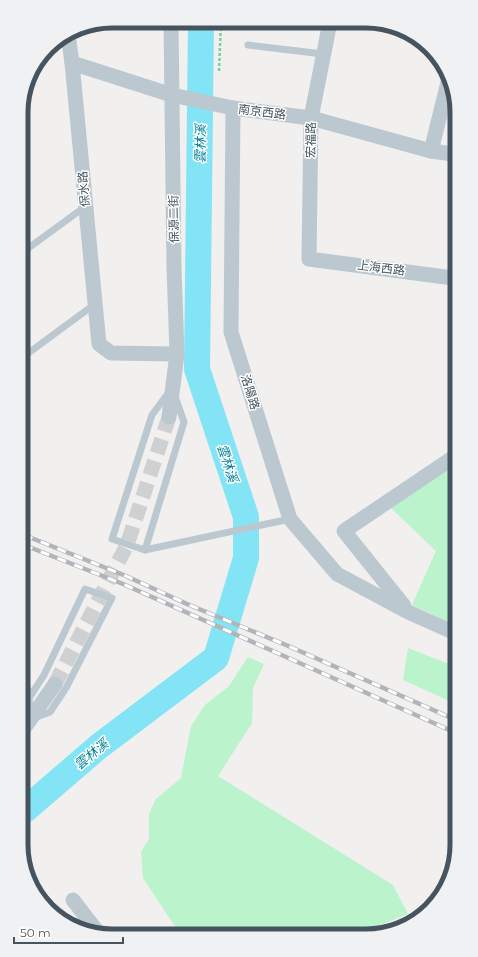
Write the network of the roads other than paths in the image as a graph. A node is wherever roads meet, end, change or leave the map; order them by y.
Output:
1 (171, 28) edge
2 (329, 28) edge
3 (68, 40) edge
4 (248, 45) dead end
5 (323, 54) junction
6 (72, 63) junction
7 (446, 88) edge
8 (176, 96) junction
9 (228, 107) junction
10 (311, 118) junction
11 (430, 151) junction
12 (450, 154) edge
13 (86, 206) junction
14 (28, 248) edge
15 (309, 259) joint
16 (450, 278) edge
17 (95, 304) junction
18 (28, 353) edge
19 (177, 354) junction
20 (172, 388) junction
21 (169, 417) tunnel mouth
22 (450, 460) edge
23 (290, 519) junction
24 (145, 550) junction
25 (408, 612) junction
26 (450, 630) edge
27 (55, 684) tunnel mouth
28 (28, 693) edge
29 (29, 698) junction
30 (28, 723) edge
31 (73, 900) dead end
32 (93, 926) edge

1 - 8 street, 保源二街
2 - 5 street, 宏福路
3 - 6 street, 保水路
4 - 5 lane
5 - 10 street, 宏福路
6 - 8 street, 南京西路
6 - 13 street, 保水路
7 - 11 street
8 - 9 street, 南京西路
8 - 19 street, 保源二街
9 - 10 street, 南京西路
9 - 23 street, 洛陽路
10 - 11 street, 南京西路
10 - 15 street, 宏福路
11 - 12 street, 南京西路
13 - 14 lane
13 - 17 street, 保水路
15 - 16 street, 上海西路
17 - 18 lane
17 - 19 street, 保水路
19 - 20 street, 保源二街
20 - 21 street, 保源二街
20 - 24 lane
20 - 24 lane
22 - 25 street, 洛陽路
23 - 24 lane
23 - 25 street, 洛陽路
25 - 26 street, 洛陽路
27 - 30 street
28 - 29 lane
29 - 30 lane
29 - 30 lane
31 - 32 street

